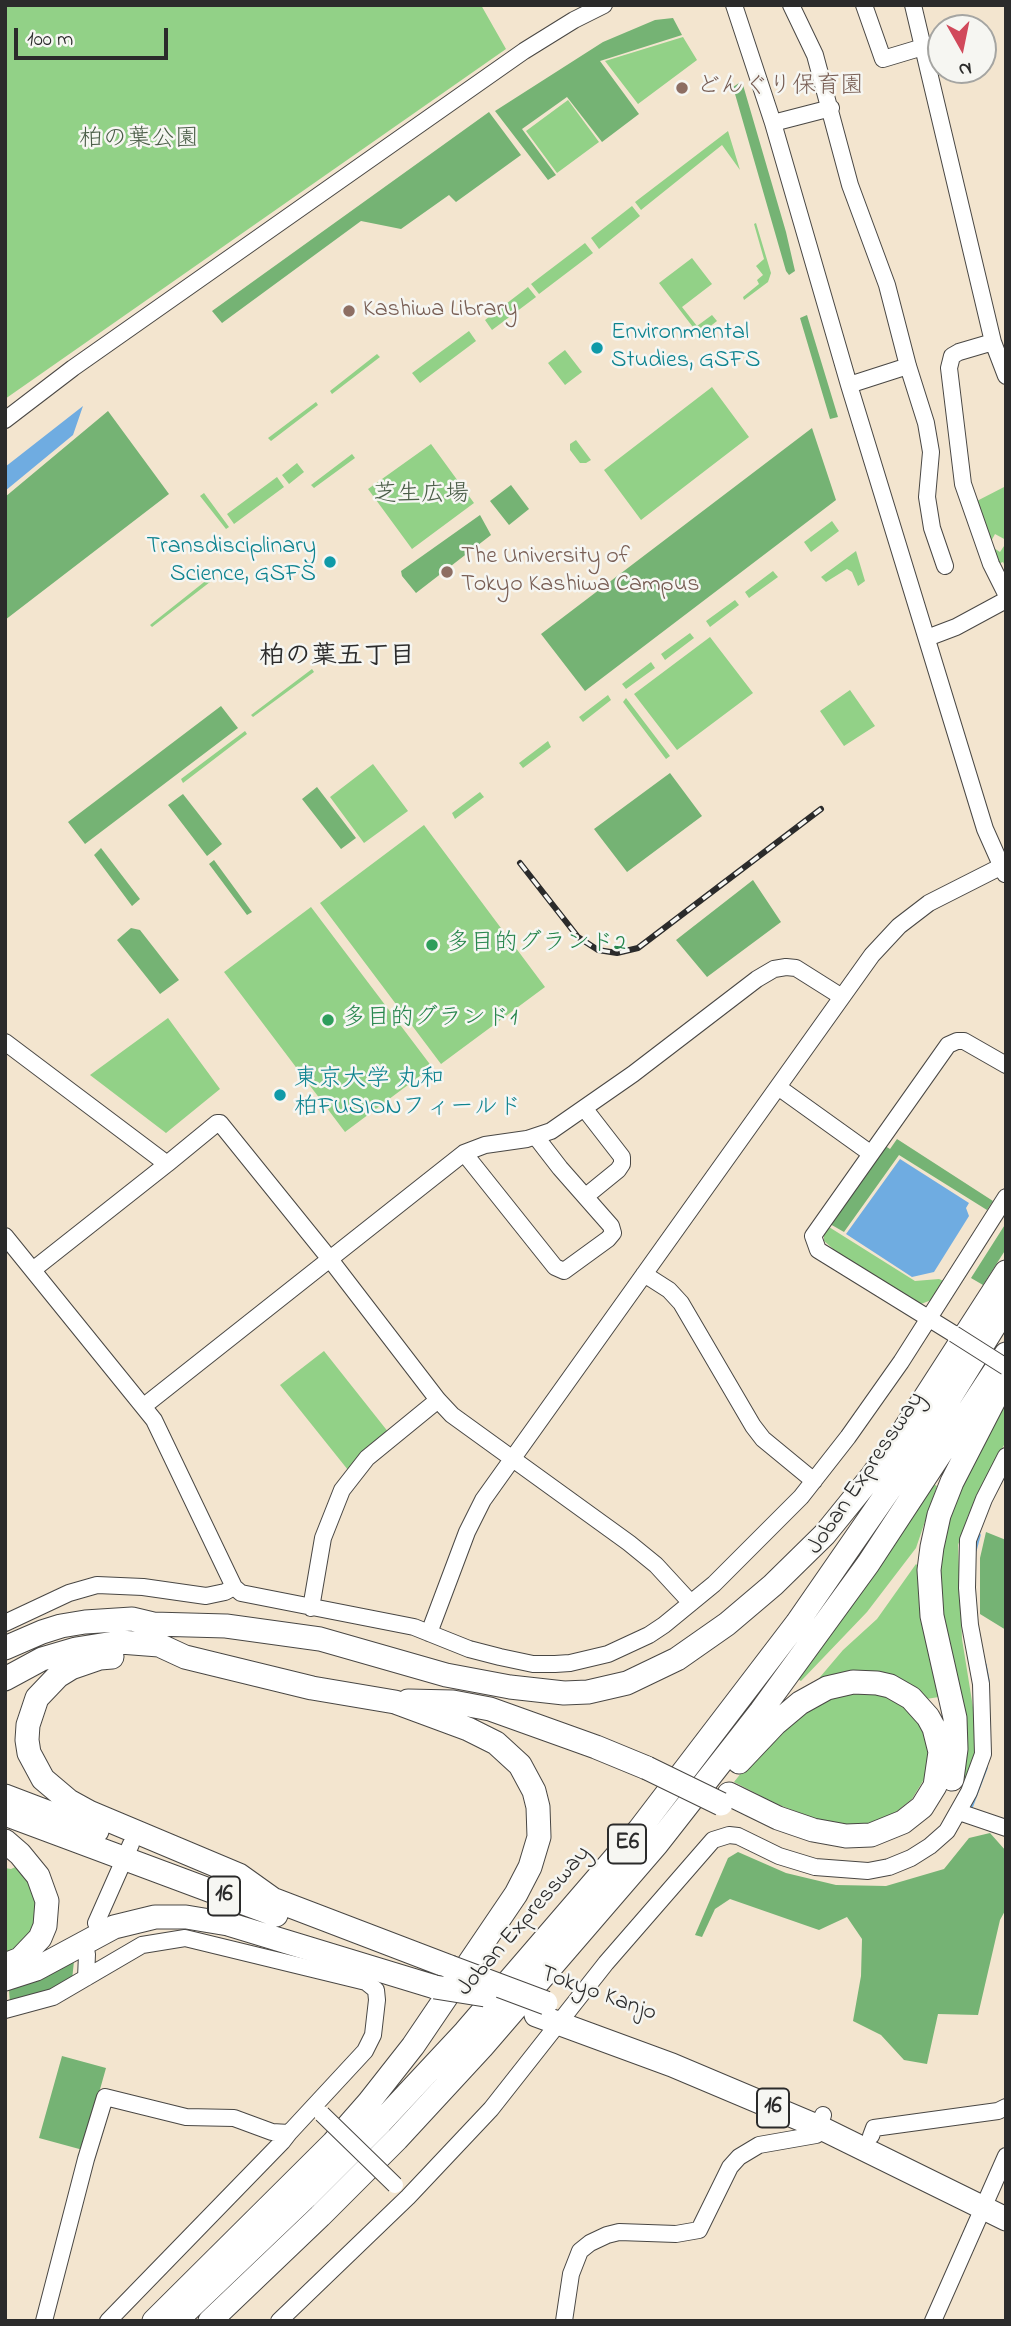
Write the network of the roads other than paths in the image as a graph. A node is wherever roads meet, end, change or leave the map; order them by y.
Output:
1 (604, 5) edge
2 (734, 5) edge
3 (791, 5) edge
4 (864, 5) edge
5 (913, 5) edge
6 (923, 47) junction
7 (831, 108) junction
8 (773, 123) junction
9 (993, 342) junction
10 (908, 366) junction
11 (1006, 376) edge
12 (849, 385) junction
13 (5, 420) edge
14 (945, 566) dead end
15 (1006, 594) edge
16 (1006, 600) edge
17 (927, 638) junction
18 (1004, 869) edge
19 (842, 998) junction
20 (9, 1051) edge
21 (1006, 1065) edge
22 (778, 1087) junction
23 (584, 1108) junction
24 (536, 1137) junction
25 (464, 1153) junction
26 (870, 1153) junction
27 (167, 1164) junction
28 (586, 1196) junction
29 (1006, 1197) edge
30 (5, 1236) edge
31 (328, 1258) junction
32 (34, 1269) junction
33 (1006, 1272) edge
34 (644, 1274) junction
35 (1006, 1307) edge
36 (928, 1319) junction
37 (1006, 1354) edge
38 (1006, 1367) edge
39 (1006, 1378) edge
40 (438, 1400) junction
41 (144, 1406) junction
42 (1006, 1456) edge
43 (512, 1459) junction
44 (814, 1481) junction
45 (234, 1587) junction
46 (691, 1603) junction
47 (311, 1608) junction
48 (5, 1623) edge
49 (153, 1624) junction
50 (429, 1633) junction
51 (5, 1648) edge
52 (185, 1657) junction
53 (5, 1667) edge
54 (446, 1675) junction
55 (5, 1679) edge
56 (395, 1702) junction
57 (651, 1763) junction
58 (5, 1796) edge
59 (725, 1799) junction
60 (959, 1812) junction
61 (5, 1814) edge
62 (1006, 1828) edge
63 (128, 1851) junction
64 (18, 1852) edge
65 (274, 1900) junction
66 (96, 1923) dead end
67 (87, 1954) dead end
68 (562, 1956) junction
69 (5, 1965) edge
70 (86, 1978) junction
71 (443, 1978) junction
72 (5, 1979) edge
73 (5, 2010) edge
74 (552, 2013) junction
75 (1006, 2107) edge
76 (318, 2110) junction
77 (821, 2121) junction
78 (289, 2133) junction
79 (871, 2136) junction
80 (1006, 2156) edge
81 (408, 2197) junction
82 (993, 2202) edge
83 (1006, 2219) edge
84 (44, 2321) edge
85 (108, 2321) edge
86 (154, 2321) edge
87 (176, 2321) edge
88 (210, 2321) edge
89 (278, 2321) edge
90 (564, 2321) edge
91 (933, 2321) edge

1 - 13 street
2 - 8 street
3 - 7 street
4 - 6 street
5 - 6 street
6 - 9 street
7 - 8 street
7 - 10 street
8 - 12 street
9 - 11 street
9 - 15 street
10 - 12 street
10 - 14 street
12 - 17 street
16 - 17 street
17 - 18 street
18 - 19 street
19 - 22 street
19 - 23 street
20 - 27 street
21 - 26 street
22 - 26 street
22 - 34 street
23 - 24 street
23 - 28 street
24 - 25 street
24 - 28 street
25 - 28 street
25 - 31 street
26 - 36 street
27 - 31 street
27 - 32 street
29 - 36 street
30 - 32 street
31 - 40 street
31 - 41 street
32 - 41 street
33 - 54 highway
34 - 43 street
34 - 44 street
35 - 87 highway, Joban Expressway / E6
36 - 38 street, bridge
36 - 44 street
37 - 68 highway, Joban Expressway / E6
39 - 59 highway
40 - 43 street
40 - 47 street
41 - 45 street
42 - 60 street
43 - 46 street
43 - 50 street
44 - 46 street
45 - 47 street
45 - 48 street
46 - 50 street
47 - 50 street
49 - 51 highway
49 - 53 highway
49 - 54 highway
52 - 55 highway
52 - 56 highway
52 - 65 highway
54 - 57 highway
56 - 57 highway
56 - 86 highway
57 - 59 highway
58 - 63 highway, Tokyo Kanjo / 16
59 - 68 highway
60 - 62 street
60 - 74 street
61 - 63 highway, Tokyo Kanjo / 16
63 - 65 highway, Tokyo Kanjo / 16
63 - 66 street
63 - 71 highway, Tokyo Kanjo / 16
64 - 69 highway
65 - 71 highway, Tokyo Kanjo / 16
67 - 70 street
68 - 88 highway, Joban Expressway / E6
70 - 73 street
70 - 76 street
71 - 72 highway
71 - 74 highway, Tokyo Kanjo / 16, bridge
71 - 74 highway, Tokyo Kanjo / 16, bridge
74 - 77 highway, Tokyo Kanjo / 16
74 - 81 street
75 - 79 street
76 - 78 street
76 - 81 street, bridge
77 - 79 highway, Tokyo Kanjo / 16
77 - 82 highway, Tokyo Kanjo / 16
77 - 90 street
78 - 84 street
78 - 85 street
79 - 82 highway, Tokyo Kanjo / 16
80 - 82 street
81 - 89 street
82 - 83 highway, Tokyo Kanjo / 16
82 - 91 street

